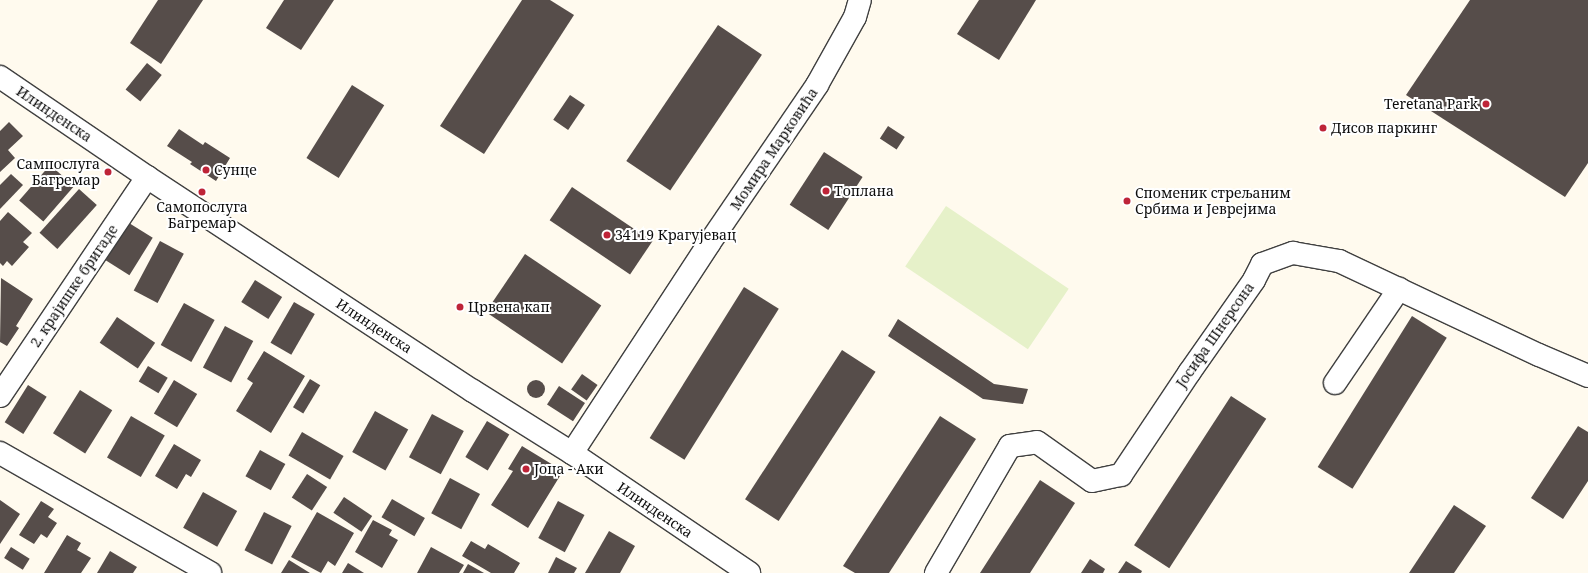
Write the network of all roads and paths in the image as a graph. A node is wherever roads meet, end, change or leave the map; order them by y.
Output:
1 (860, 0) edge
2 (0, 77) edge
3 (147, 176) junction
4 (1399, 289) junction
5 (1588, 376) edge
6 (1335, 383) dead end
7 (0, 396) edge
8 (572, 453) junction
9 (0, 454) edge
10 (738, 570) edge
11 (210, 573) edge
12 (936, 573) edge

1 - 8 street, Момира Марковића
2 - 3 street, Илинденска
3 - 7 street, 2. крајишке бригаде
3 - 8 street, Илинденска
4 - 5 street, Јосифа Шнерсона
4 - 6 street
4 - 12 street, Јосифа Шнерсона
8 - 10 street, Илинденска
9 - 11 street

